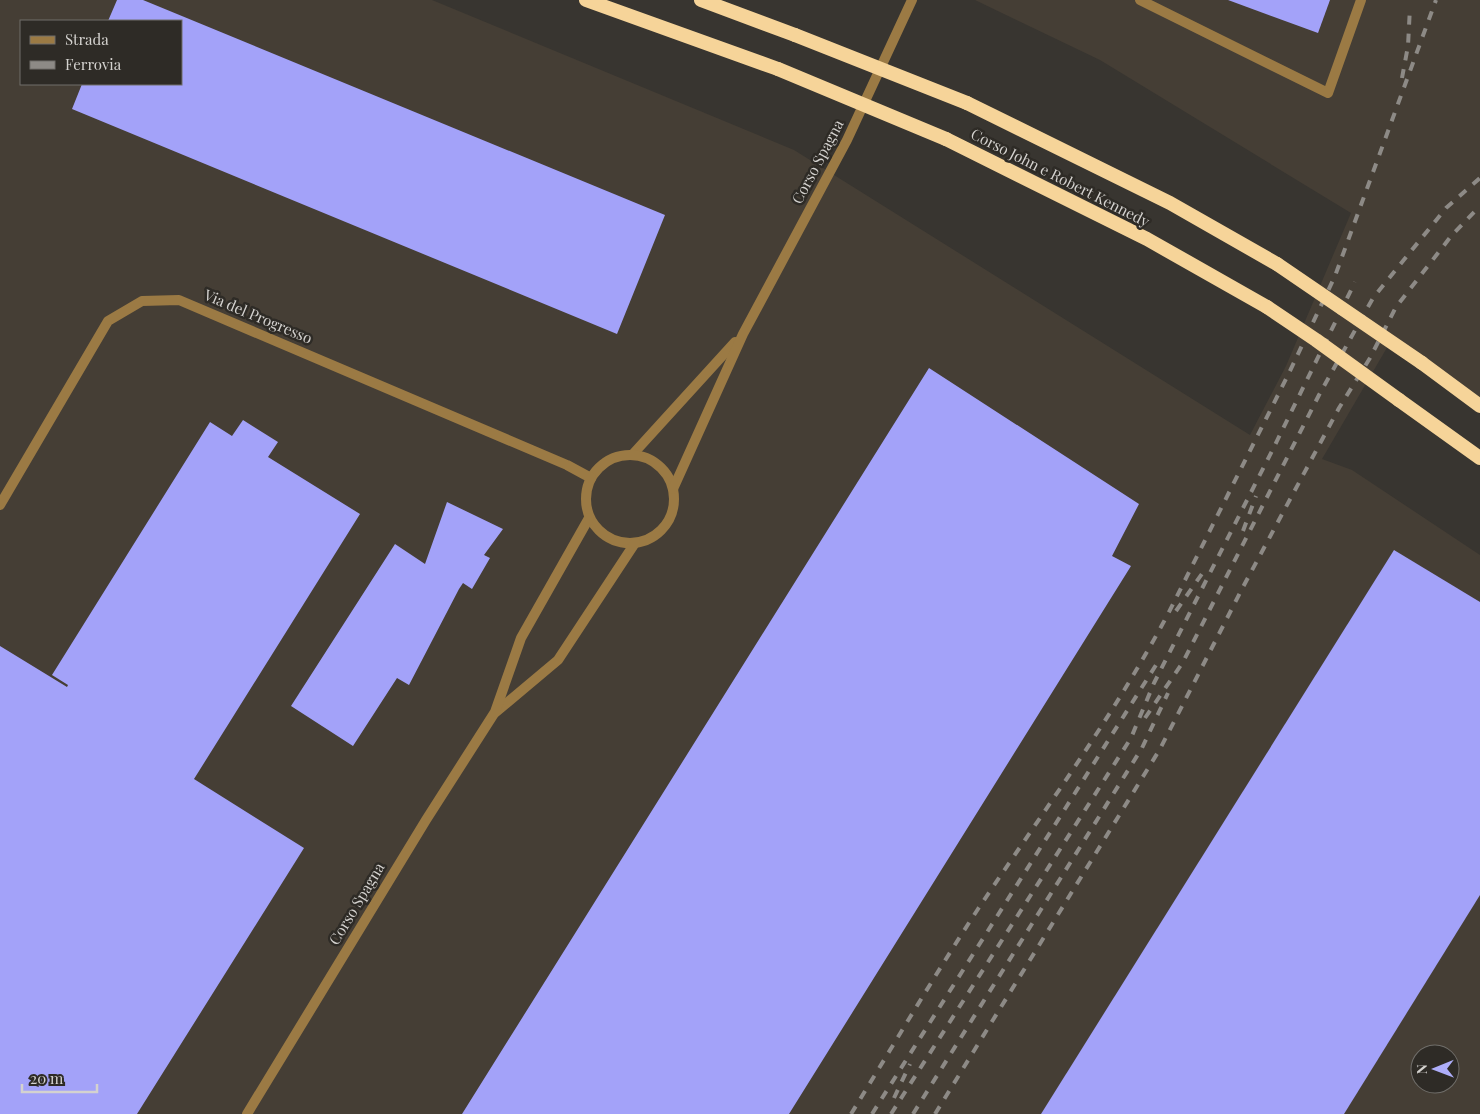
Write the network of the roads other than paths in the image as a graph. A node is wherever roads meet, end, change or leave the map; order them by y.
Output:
1 (586, 0) edge
2 (701, 0) edge
3 (912, 0) edge
4 (1140, 0) edge
5 (1361, 0) edge
6 (743, 334) junction
7 (1480, 406) edge
8 (633, 454) junction
9 (1480, 458) edge
10 (591, 478) junction
11 (673, 489) junction
12 (0, 505) edge
13 (589, 518) junction
14 (635, 543) junction
15 (495, 712) junction
16 (247, 1114) edge

1 - 9 highway, Corso John e Robert Kennedy, bridge
2 - 7 highway, Corso John e Robert Kennedy, bridge
3 - 6 street, Corso Spagna
4 - 5 street
6 - 8 street, Corso Spagna
6 - 11 street, Corso Spagna
8 - 10 street
8 - 11 street
10 - 12 street, Via del Progresso
10 - 13 street
11 - 14 street, Corso Spagna
13 - 14 street
13 - 15 street, Corso Spagna
14 - 15 street, Corso Spagna
15 - 16 street, Corso Spagna

